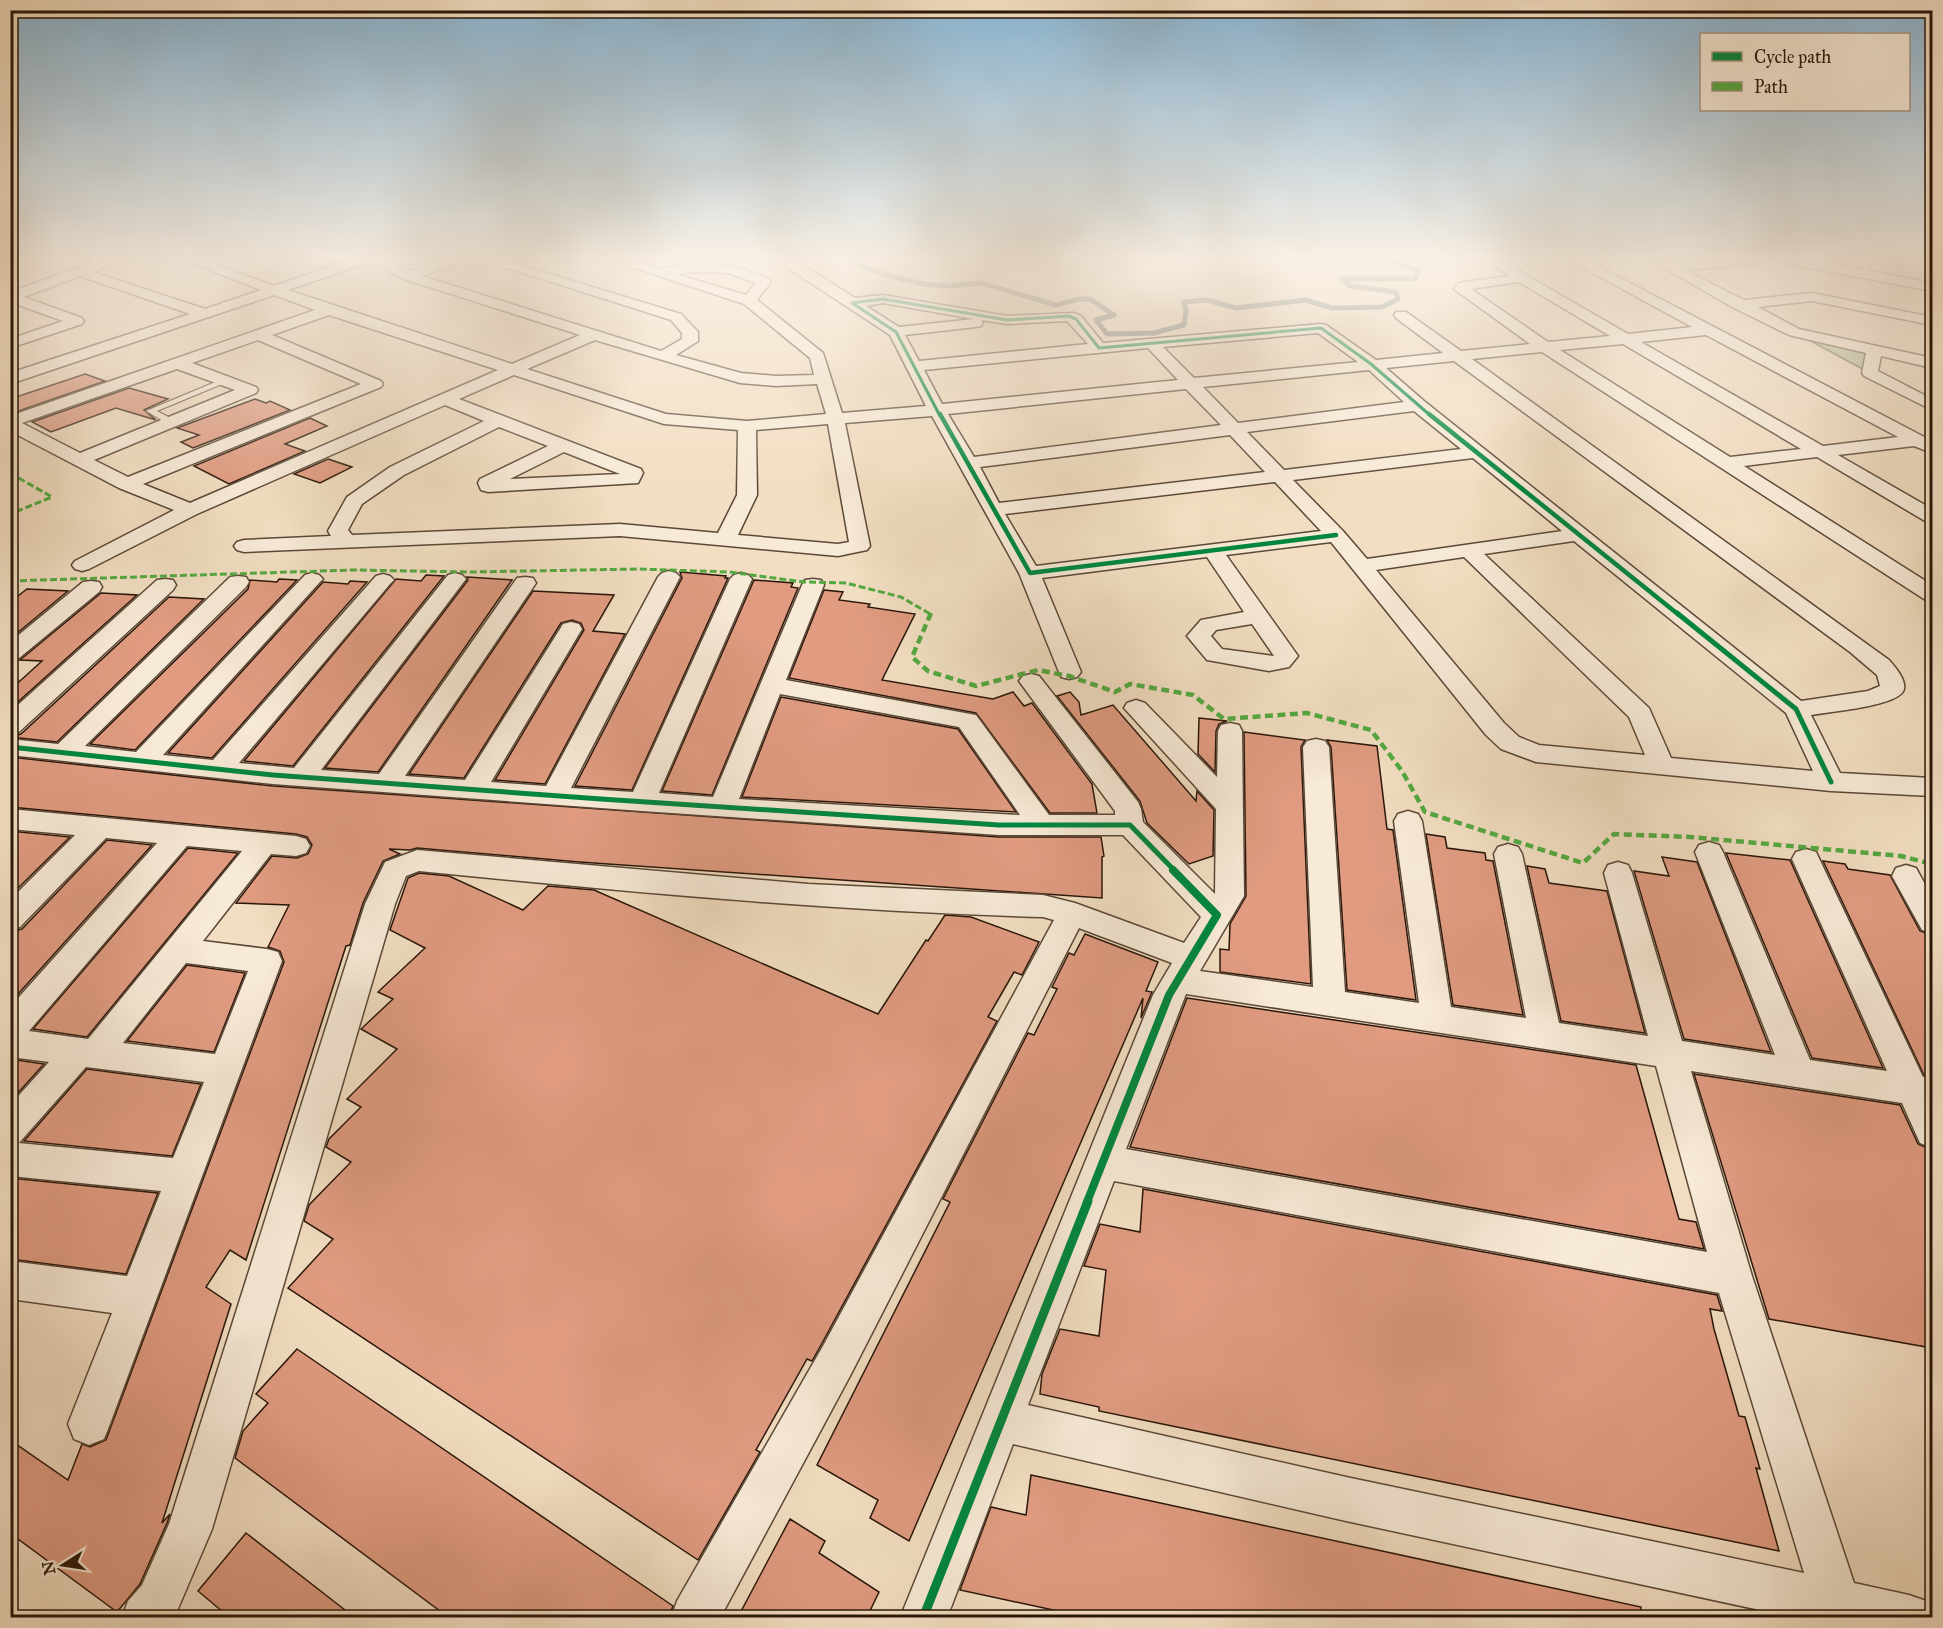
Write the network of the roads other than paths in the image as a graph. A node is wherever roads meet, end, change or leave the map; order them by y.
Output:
1 (33, 336) edge
2 (140, 336) edge
3 (255, 336) edge
4 (260, 336) edge
5 (408, 336) edge
6 (589, 336) edge
7 (599, 336) edge
8 (690, 336) edge
9 (792, 336) edge
10 (898, 336) edge
11 (1089, 336) edge
12 (1233, 336) edge
13 (1334, 336) edge
14 (1429, 336) edge
15 (1528, 336) edge
16 (1621, 336) edge
17 (1654, 336) edge
18 (1721, 336) edge
19 (1810, 336) edge
20 (1626, 339) junction
21 (10, 344) edge
22 (1153, 345) junction
23 (1543, 346) junction
24 (1099, 348) junction
25 (1874, 352) junction
26 (662, 356) junction
27 (1456, 356) junction
28 (177, 363) junction
29 (1932, 363) edge
30 (1371, 364) junction
31 (914, 366) junction
32 (514, 371) junction
33 (10, 379) edge
34 (825, 379) junction
35 (223, 382) junction
36 (1191, 384) junction
37 (446, 400) junction
38 (1418, 405) junction
39 (1932, 405) edge
40 (937, 410) junction
41 (499, 420) junction
42 (836, 420) junction
43 (171, 422) junction
44 (10, 423) edge
45 (747, 426) junction
46 (1232, 428) junction
47 (1924, 444) edge
48 (562, 446) junction
49 (1479, 452) junction
50 (1824, 453) junction
51 (80, 459) junction
52 (969, 463) junction
53 (1727, 463) junction
54 (1279, 475) junction
55 (126, 484) junction
56 (190, 510) junction
57 (993, 510) junction
58 (1932, 517) edge
59 (1581, 534) junction
60 (1336, 535) junction
61 (726, 538) junction
62 (347, 541) junction
63 (244, 546) dead end
64 (1212, 550) junction
65 (1468, 550) junction
66 (82, 565) dead end
67 (1361, 566) junction
68 (1030, 573) junction
69 (669, 577) dead end
70 (312, 579) dead end
71 (455, 579) dead end
72 (741, 579) dead end
73 (383, 580) dead end
74 (238, 582) dead end
75 (525, 583) dead end
76 (165, 585) dead end
77 (813, 585) dead end
78 (91, 586) dead end
79 (1932, 594) edge
80 (1258, 616) dead end
81 (571, 629) dead end
82 (20, 638) edge
83 (10, 654) edge
84 (1069, 672) dead end
85 (1031, 681) dead end
86 (772, 685) junction
87 (1136, 708) dead end
88 (1797, 709) junction
89 (10, 726) edge
90 (1230, 731) dead end
91 (10, 747) edge
92 (1316, 747) dead end
93 (63, 753) junction
94 (142, 761) junction
95 (1662, 765) junction
96 (219, 769) junction
97 (301, 777) junction
98 (1831, 782) junction
99 (386, 783) junction
100 (1932, 787) edge
101 (473, 789) junction
102 (554, 795) junction
103 (642, 802) junction
104 (722, 807) junction
105 (1230, 807) junction
106 (1408, 820) dead end
107 (12, 821) edge
108 (1130, 825) junction
109 (1042, 826) junction
110 (100, 827) junction
111 (180, 835) junction
112 (264, 843) junction
113 (296, 846) dead end
114 (1710, 852) dead end
115 (1508, 854) dead end
116 (1806, 859) dead end
117 (1618, 873) dead end
118 (1906, 876) dead end
119 (1071, 915) junction
120 (1217, 915) junction
121 (10, 919) edge
122 (1932, 922) edge
123 (179, 950) junction
124 (1185, 969) junction
125 (1330, 1003) junction
126 (1437, 1019) junction
127 (10, 1030) edge
128 (1546, 1036) junction
129 (10, 1043) edge
130 (86, 1053) junction
131 (1668, 1055) junction
132 (225, 1070) junction
133 (1799, 1074) junction
134 (1923, 1092) edge
135 (10, 1131) edge
136 (1932, 1131) edge
137 (10, 1159) edge
138 (1103, 1162) junction
139 (184, 1176) junction
140 (1733, 1276) junction
141 (10, 1280) edge
142 (138, 1297) junction
143 (1001, 1420) junction
144 (89, 1425) dead end
145 (1839, 1610) edge
146 (145, 1617) edge
147 (694, 1617) edge
148 (923, 1617) edge
149 (1909, 1617) edge

1 - 21 street
2 - 33 street
3 - 28 street
4 - 55 street
5 - 32 street
6 - 32 street
7 - 26 street
8 - 26 street
9 - 34 street
10 - 31 street
11 - 24 street
12 - 22 street
13 - 30 street
14 - 27 street
15 - 23 street
16 - 20 street
17 - 20 street
18 - 47 street
19 - 25 street
20 - 23 street
20 - 50 street
22 - 24 street
22 - 36 street
23 - 27 street
23 - 53 street
24 - 31 street
25 - 29 street
25 - 39 street
26 - 34 street
27 - 30 street
27 - 88 street
28 - 35 street
28 - 44 street
30 - 36 street
30 - 38 street
31 - 40 street
32 - 37 street
32 - 45 street
34 - 42 street
35 - 43 lane
35 - 43 street
36 - 40 street
36 - 46 street
37 - 41 street
37 - 56 street
38 - 46 street
38 - 49 street
40 - 42 street
40 - 52 street
41 - 48 street
41 - 62 street
42 - 45 street
42 - 61 street
43 - 51 street
44 - 51 street
45 - 61 street
46 - 52 street
46 - 54 street
47 - 50 street
48 - 48 street
49 - 54 street
49 - 59 street
50 - 53 street
50 - 58 street
51 - 55 street
52 - 57 street
53 - 79 street
54 - 57 street
54 - 60 street
55 - 56 street
56 - 66 street
57 - 68 street
59 - 65 street
59 - 88 street
60 - 64 street
60 - 67 street
61 - 62 street
62 - 63 street
64 - 68 street
64 - 80 street
65 - 67 street
65 - 95 street
67 - 95 street
68 - 84 street
69 - 102 street
70 - 94 street
71 - 97 street
72 - 103 street
73 - 96 street
74 - 93 street
75 - 99 street
76 - 89 street
77 - 86 street
78 - 82 street
81 - 101 street
82 - 83 street
85 - 108 street
86 - 104 street
86 - 109 street
87 - 105 street
88 - 98 street
90 - 105 street
91 - 93 street
92 - 125 street
93 - 94 street
94 - 96 street
95 - 98 street
96 - 97 street
97 - 99 street
98 - 100 street
99 - 101 street
101 - 102 street
102 - 103 street
103 - 104 street
104 - 109 street
105 - 120 street
106 - 126 street
107 - 110 street
108 - 109 street
108 - 120 street
110 - 111 street
110 - 121 street
111 - 112 street
111 - 127 street
112 - 113 street
112 - 123 street
114 - 133 street
115 - 128 street
116 - 134 street
117 - 131 street
118 - 122 street
119 - 124 street
119 - 146 street
119 - 147 street
120 - 124 street
123 - 130 street
123 - 132 street
124 - 125 street
124 - 138 street
125 - 126 street
126 - 128 street
128 - 131 street
129 - 130 street
130 - 132 street
130 - 135 street
131 - 133 street
131 - 140 street
132 - 139 street
133 - 134 street
134 - 136 street
137 - 139 street
138 - 140 street
138 - 143 street
139 - 142 street
140 - 145 street
141 - 142 street
142 - 144 street
143 - 145 street
143 - 148 street
145 - 149 street

